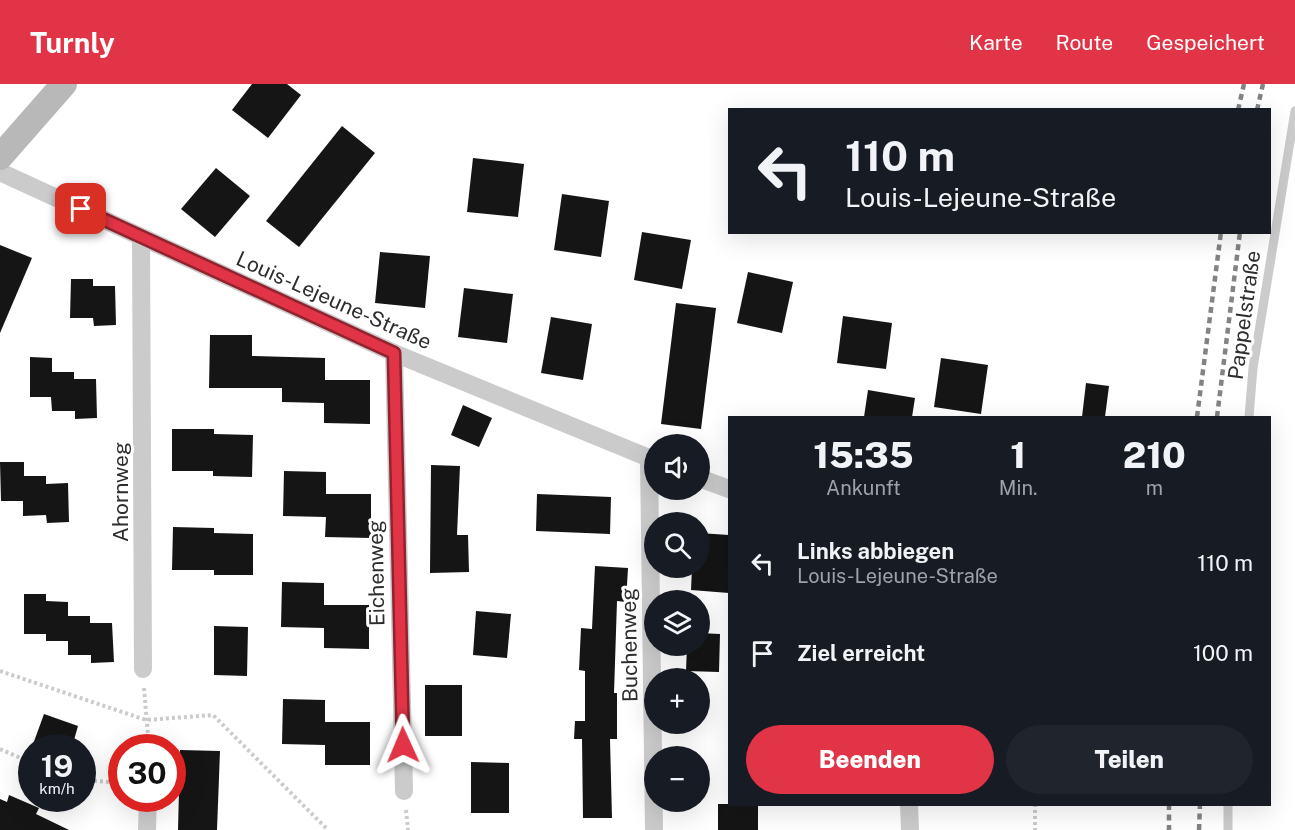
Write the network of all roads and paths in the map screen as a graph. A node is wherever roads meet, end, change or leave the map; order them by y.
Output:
1 (64, 84) edge
2 (1295, 111) edge
3 (0, 157) edge
4 (0, 171) edge
5 (141, 237) junction
6 (394, 353) junction
7 (1249, 416) edge
8 (644, 457) edge
9 (710, 482) edge
10 (728, 489) edge
11 (652, 500) edge
12 (143, 669) joint
13 (0, 671) edge
14 (146, 720) junction
15 (148, 734) edge
16 (0, 749) edge
17 (18, 757) edge
18 (404, 791) dead end
19 (909, 806) edge
20 (1035, 806) edge
21 (1228, 806) edge
22 (148, 812) edge
23 (147, 830) edge
24 (328, 830) edge
25 (654, 830) edge
26 (910, 830) edge
27 (1035, 830) edge
28 (1228, 830) edge

1 - 3 street
2 - 7 lane, Pappelstraße
4 - 5 street, Louis-Lejeune-Straße
5 - 6 street, Louis-Lejeune-Straße
5 - 12 street, Ahornweg
6 - 8 street, Louis-Lejeune-Straße
6 - 18 street, Eichenweg
9 - 10 street
11 - 25 street, Buchenweg
12 - 14 path
13 - 14 path
14 - 15 path
14 - 24 path
16 - 17 path
19 - 26 street
20 - 27 path
21 - 28 lane
22 - 23 street

